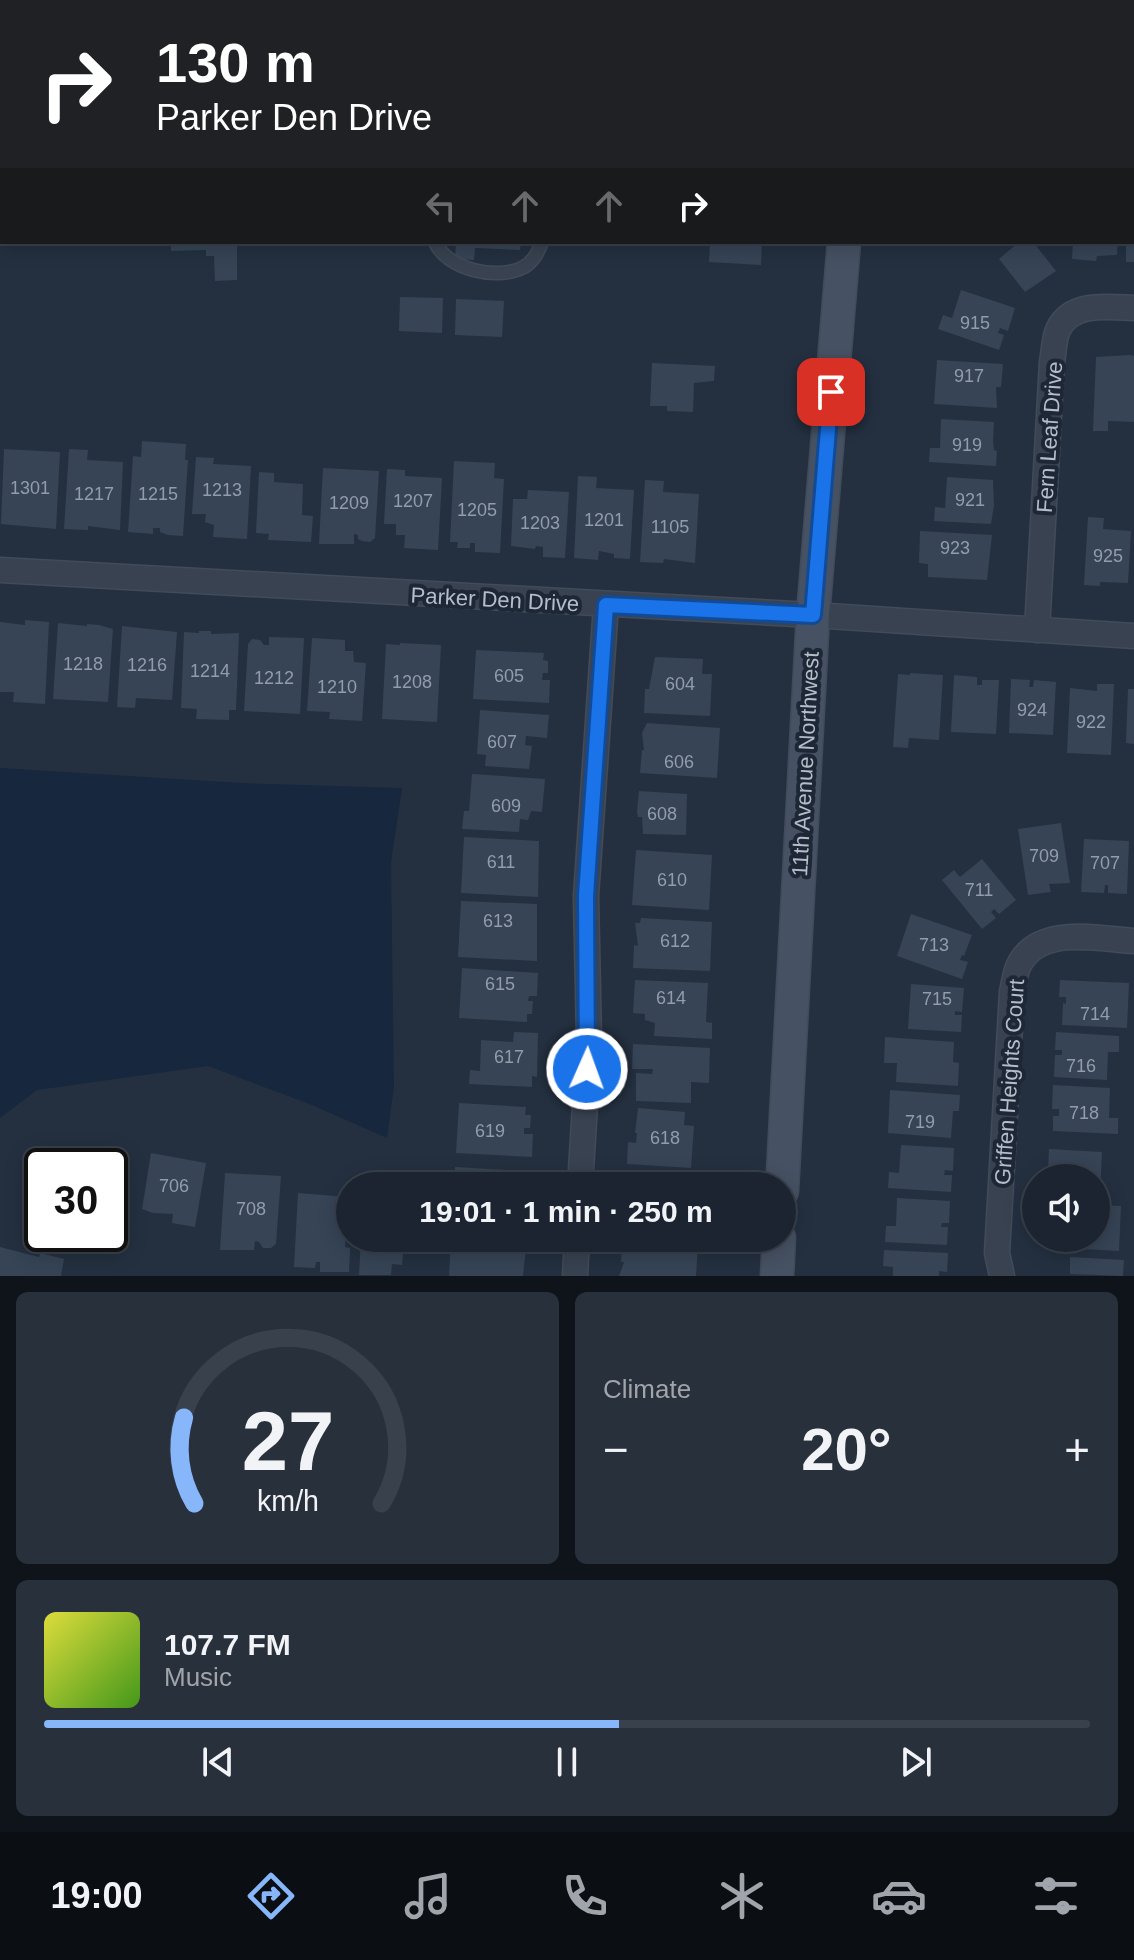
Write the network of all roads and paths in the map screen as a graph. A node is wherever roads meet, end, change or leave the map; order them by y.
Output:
1 (436, 244) edge
2 (541, 244) edge
3 (844, 244) edge
4 (1134, 308) edge
5 (0, 570) edge
6 (606, 605) junction
7 (813, 615) junction
8 (1037, 630) junction
9 (1134, 636) edge
10 (1134, 941) edge
11 (581, 1172) edge
12 (783, 1172) edge
13 (576, 1252) edge
14 (778, 1252) edge
15 (575, 1276) edge
16 (777, 1276) edge
17 (1002, 1276) edge

1 - 2 lane
3 - 7 street, 11th Avenue Northwest
4 - 8 street, Fern Leaf Drive
5 - 6 street, Parker Den Drive
6 - 7 street, Parker Den Drive
6 - 11 street
7 - 8 street, Parker Den Drive
7 - 12 street, 11th Avenue Northwest
8 - 9 street, Parker Den Drive
10 - 17 street, Griffen Heights Court
13 - 15 street
14 - 16 street

